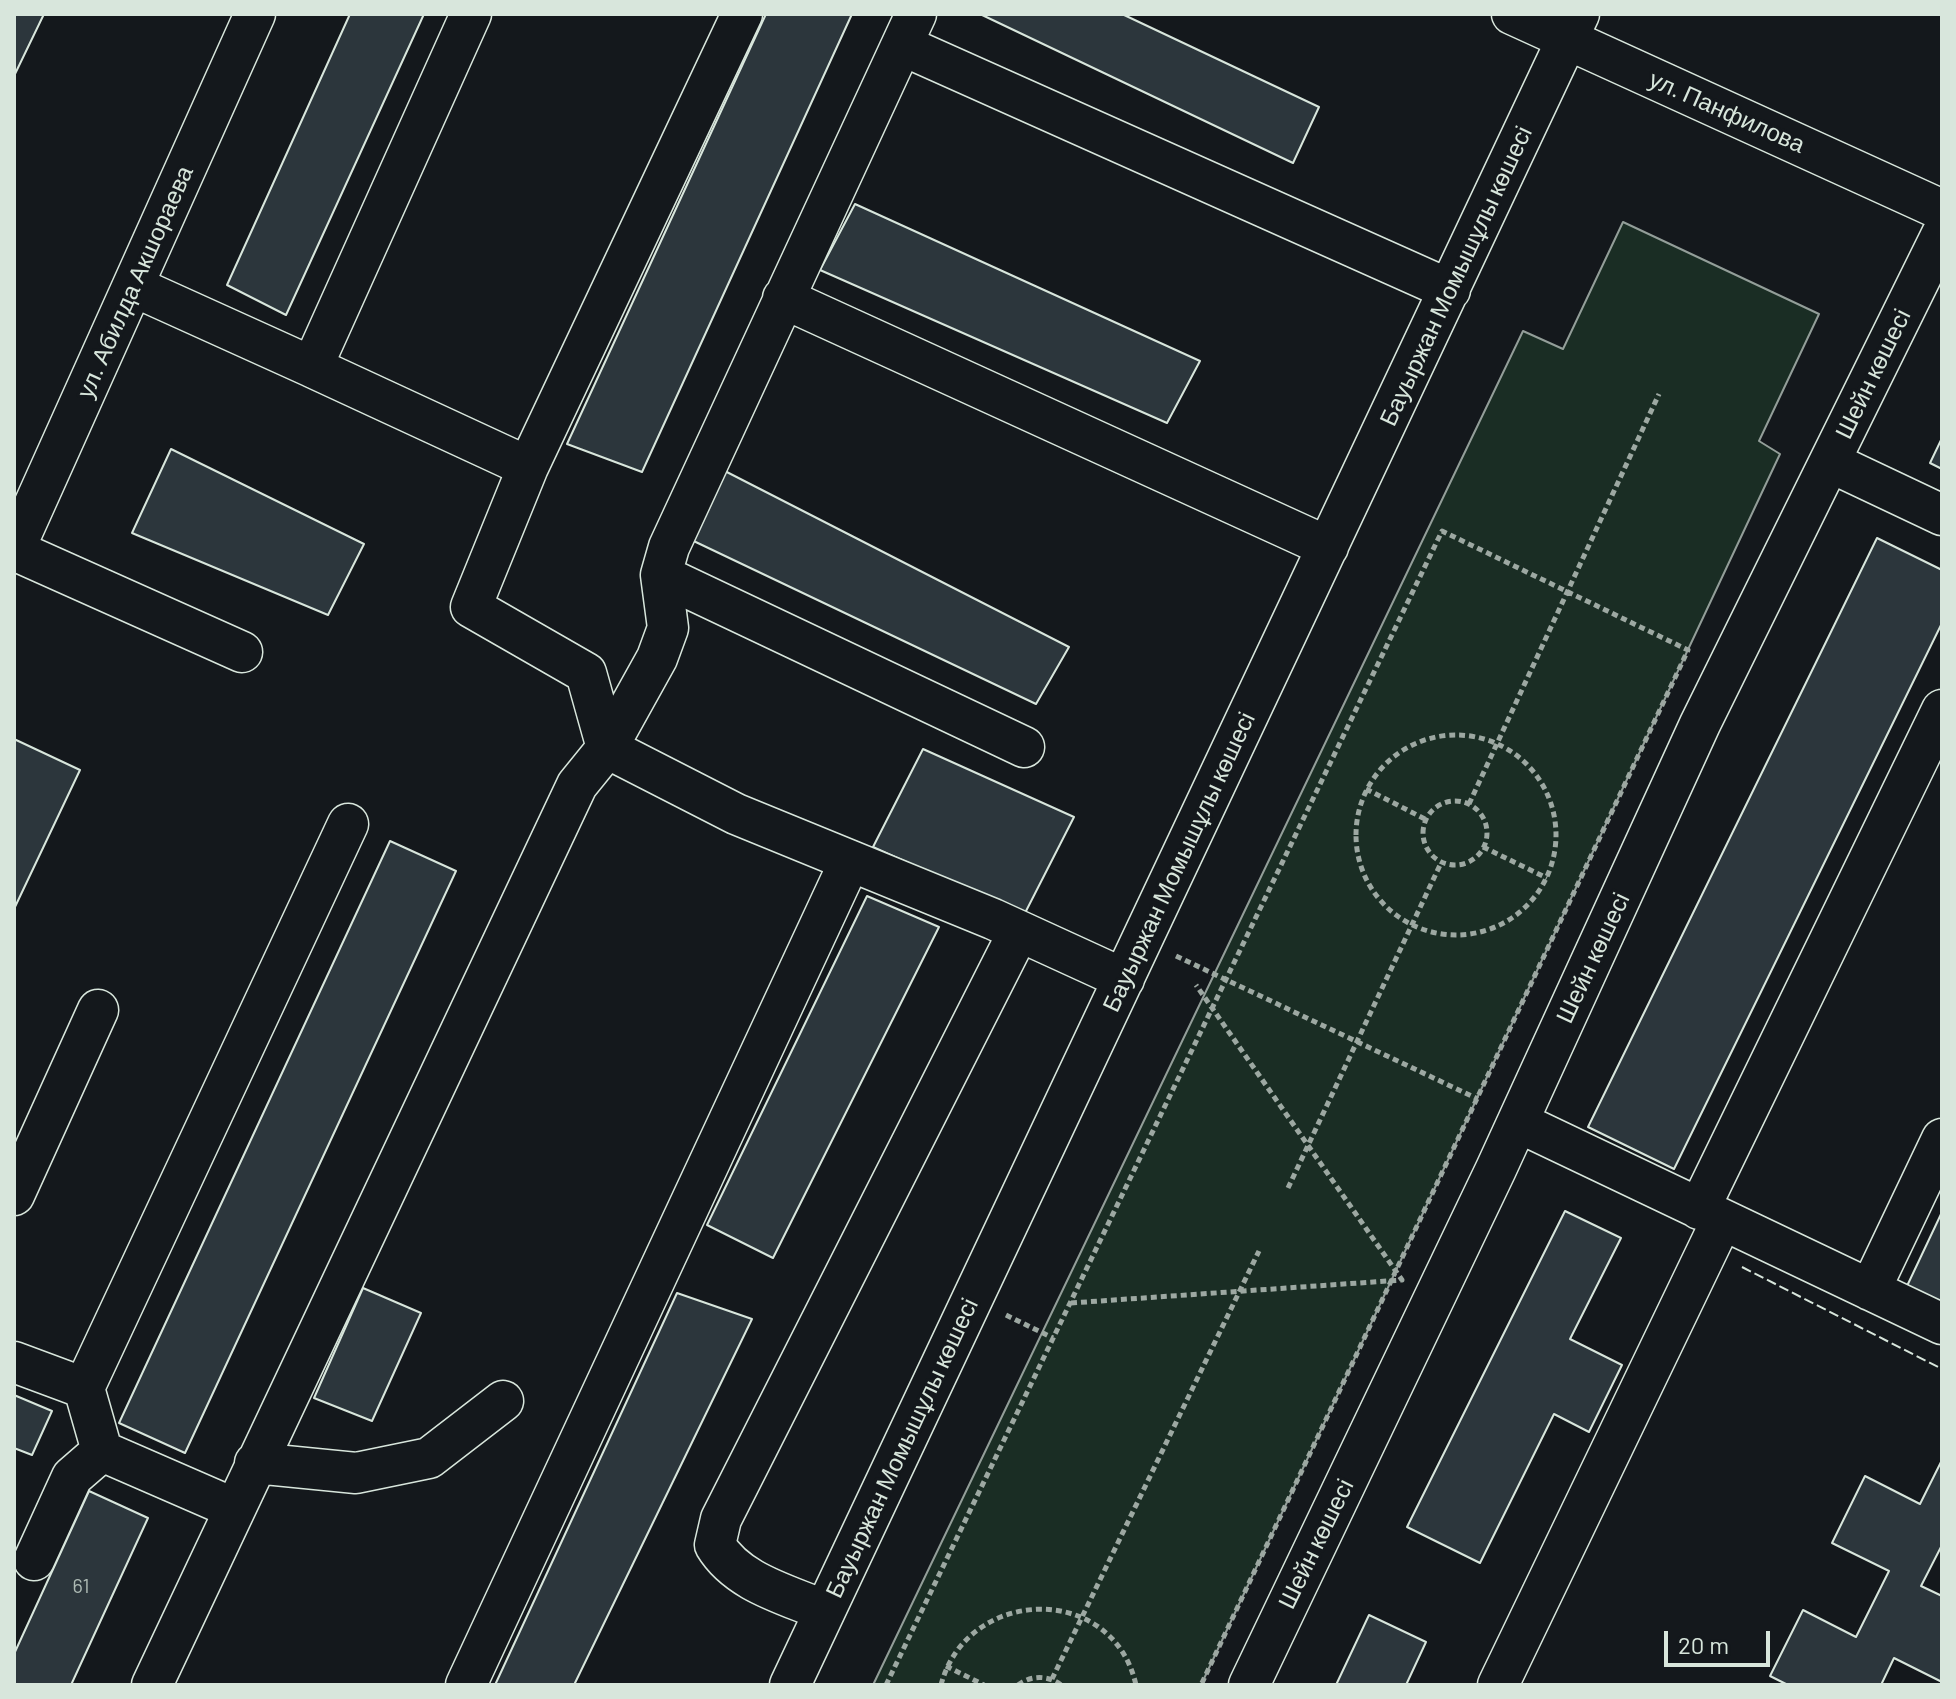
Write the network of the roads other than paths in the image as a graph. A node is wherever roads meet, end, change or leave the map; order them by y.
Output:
1 (255, 14) edge
2 (471, 14) edge
3 (742, 14) edge
4 (1512, 14) edge
5 (1573, 27) edge
6 (909, 29) edge
7 (1942, 210) edge
8 (1942, 234) edge
9 (133, 286) junction
10 (1450, 290) junction
11 (783, 298) junction
12 (312, 367) junction
13 (1830, 462) junction
14 (528, 467) junction
15 (1942, 515) edge
16 (1328, 547) junction
17 (14, 550) edge
18 (661, 575) junction
19 (242, 652) dead end
20 (1942, 710) edge
21 (1024, 747) dead end
22 (607, 748) junction
23 (348, 824) dead end
24 (850, 861) junction
25 (1019, 931) junction
26 (1124, 979) junction
27 (98, 1010) dead end
28 (1518, 1122) junction
29 (1942, 1139) edge
30 (14, 1195) edge
31 (1711, 1214) junction
32 (1870, 1290) junction
33 (1942, 1324) edge
34 (14, 1362) edge
35 (84, 1388) junction
36 (503, 1401) dead end
37 (102, 1451) junction
38 (255, 1463) junction
39 (233, 1508) junction
40 (34, 1560) dead end
41 (825, 1611) junction
42 (152, 1685) edge
43 (466, 1685) edge
44 (790, 1685) edge
45 (1249, 1685) edge
46 (1498, 1685) edge

1 - 9 street, ул. Абилда Акшораева
2 - 12 street
3 - 14 street
4 - 5 street, ул. Панфилова
5 - 7 street, ул. Панфилова
5 - 10 street, Бауыржан Момышұлы көшесі
6 - 10 street
6 - 11 street
8 - 13 street, Шейн көшесі
9 - 12 street
9 - 17 street, ул. Абилда Акшораева
10 - 16 street, Бауыржан Момышұлы көшесі
11 - 16 street
11 - 18 street
12 - 14 street
13 - 15 street
13 - 28 street, Шейн көшесі
14 - 22 street
16 - 26 street, Бауыржан Момышұлы көшесі
17 - 19 street
18 - 21 street
18 - 22 street
20 - 31 street
22 - 24 street
22 - 38 street
23 - 35 street
24 - 25 street
24 - 43 street
25 - 26 street
25 - 41 street
26 - 41 street, Бауыржан Момышұлы көшесі
27 - 30 street
28 - 31 street
28 - 45 street, Шейн көшесі
29 - 32 street
31 - 32 street
31 - 46 street
32 - 33 street
34 - 35 street
35 - 37 street
36 - 38 street
37 - 39 street
37 - 40 street
38 - 39 street
39 - 42 street
41 - 44 street, Бауыржан Момышұлы көшесі

